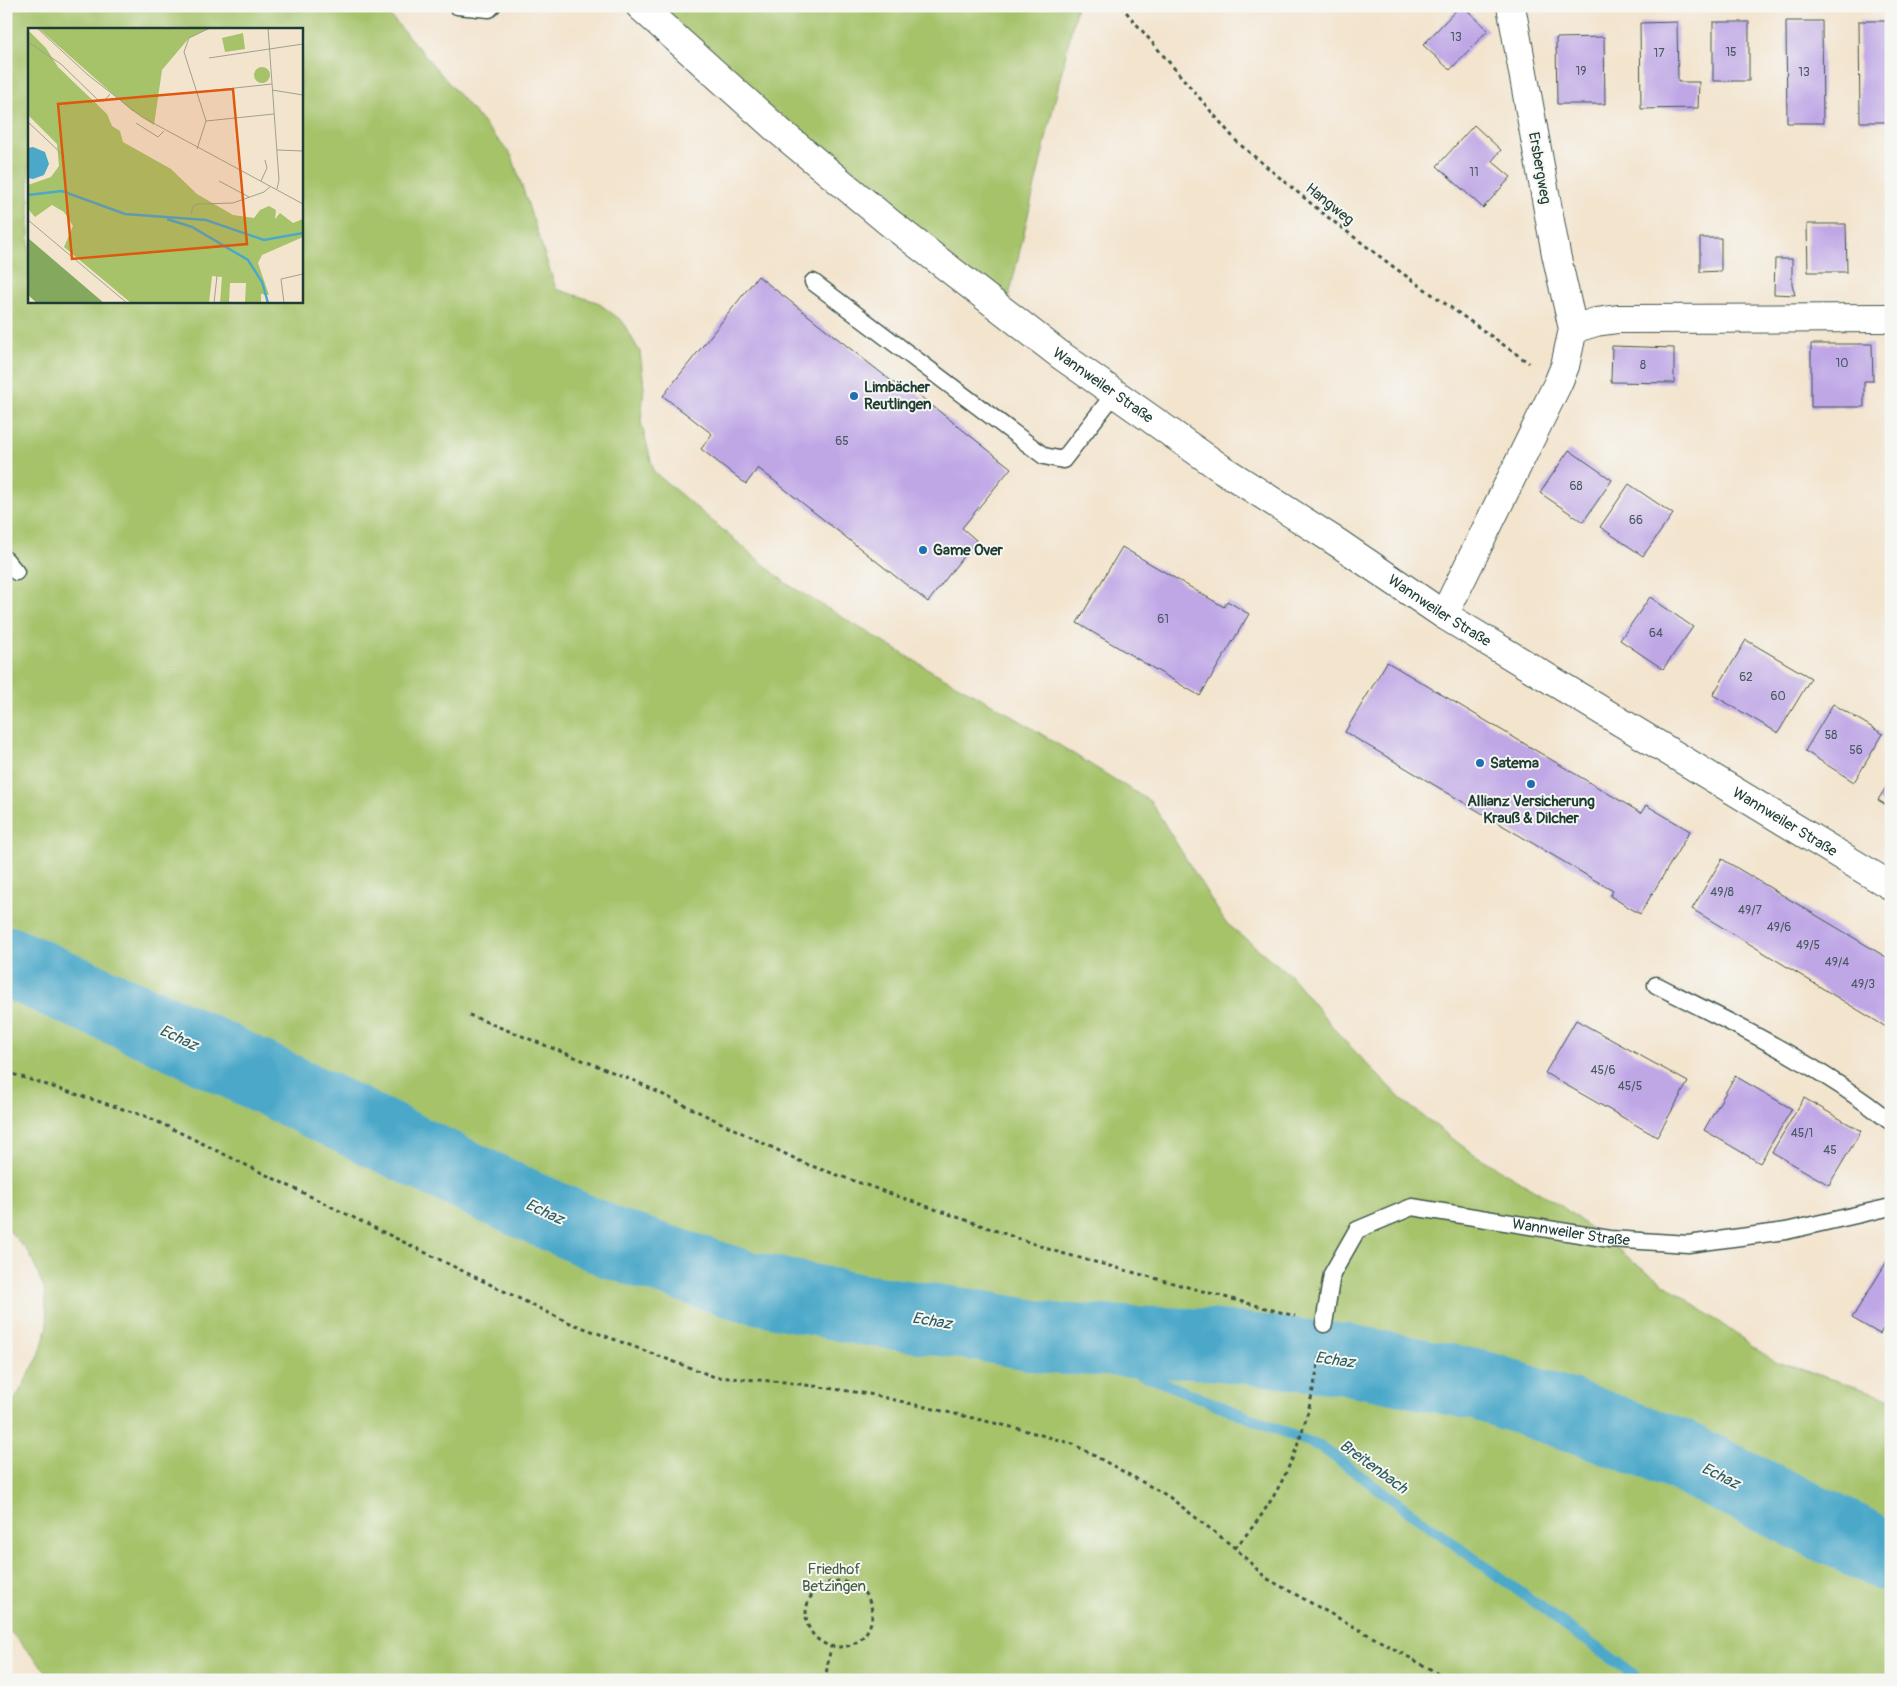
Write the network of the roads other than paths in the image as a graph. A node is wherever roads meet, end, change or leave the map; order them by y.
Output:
1 (457, 6) edge
2 (492, 6) edge
3 (640, 6) edge
4 (1511, 6) edge
5 (813, 282) dead end
6 (1891, 318) edge
7 (1574, 329) junction
8 (1115, 393) junction
9 (1444, 615) junction
10 (1891, 886) edge
11 (1656, 986) dead end
12 (1891, 1122) edge
13 (1891, 1208) edge
14 (1324, 1324) road end

1 - 2 lane
3 - 8 main road, Wannweiler Straße
4 - 7 main road, Ersbergweg
5 - 8 lane
6 - 7 main road
7 - 9 main road, Ersbergweg
8 - 9 main road, Wannweiler Straße
9 - 10 main road, Wannweiler Straße
11 - 12 lane
13 - 14 lane, Wannweiler Straße

